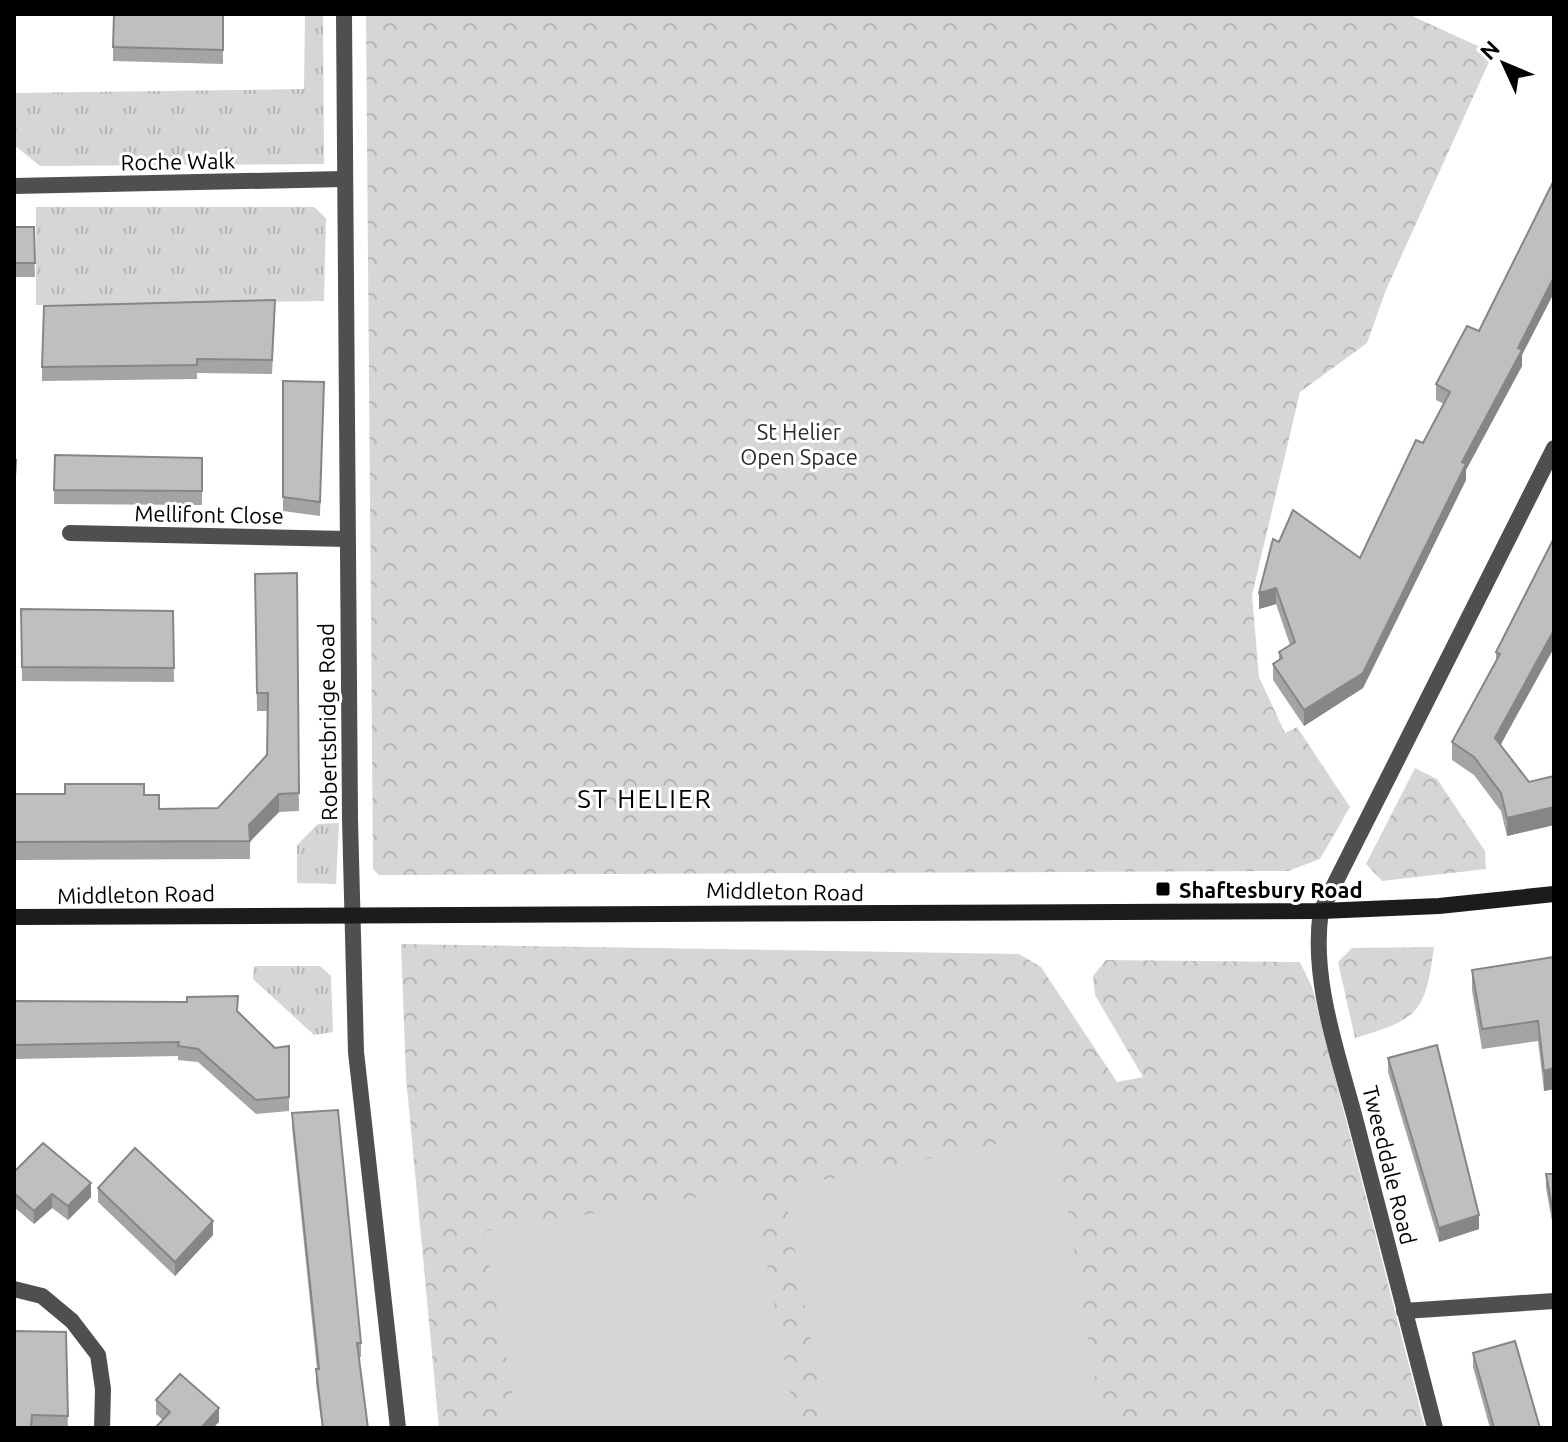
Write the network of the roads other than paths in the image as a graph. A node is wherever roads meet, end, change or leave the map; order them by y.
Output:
1 (344, 14) edge
2 (344, 179) junction
3 (14, 186) edge
4 (1554, 448) edge
5 (70, 533) dead end
6 (347, 539) junction
7 (1554, 894) edge
8 (1321, 911) junction
9 (352, 915) junction
10 (14, 917) edge
11 (14, 1289) edge
12 (1554, 1301) edge
13 (1404, 1311) junction
14 (102, 1428) edge
15 (398, 1428) edge
16 (1435, 1428) edge

1 - 2 street, Robertsbridge Road
2 - 3 street, Roche Walk
2 - 6 street, Robertsbridge Road
4 - 8 street
5 - 6 street, Mellifont Close
6 - 9 street, Robertsbridge Road
7 - 8 street, Middleton Road
8 - 9 street, Middleton Road
8 - 13 street, Tweeddale Road
9 - 10 street, Middleton Road
9 - 15 street, Robertsbridge Road
11 - 14 street
12 - 13 street
13 - 16 street, Tweeddale Road

